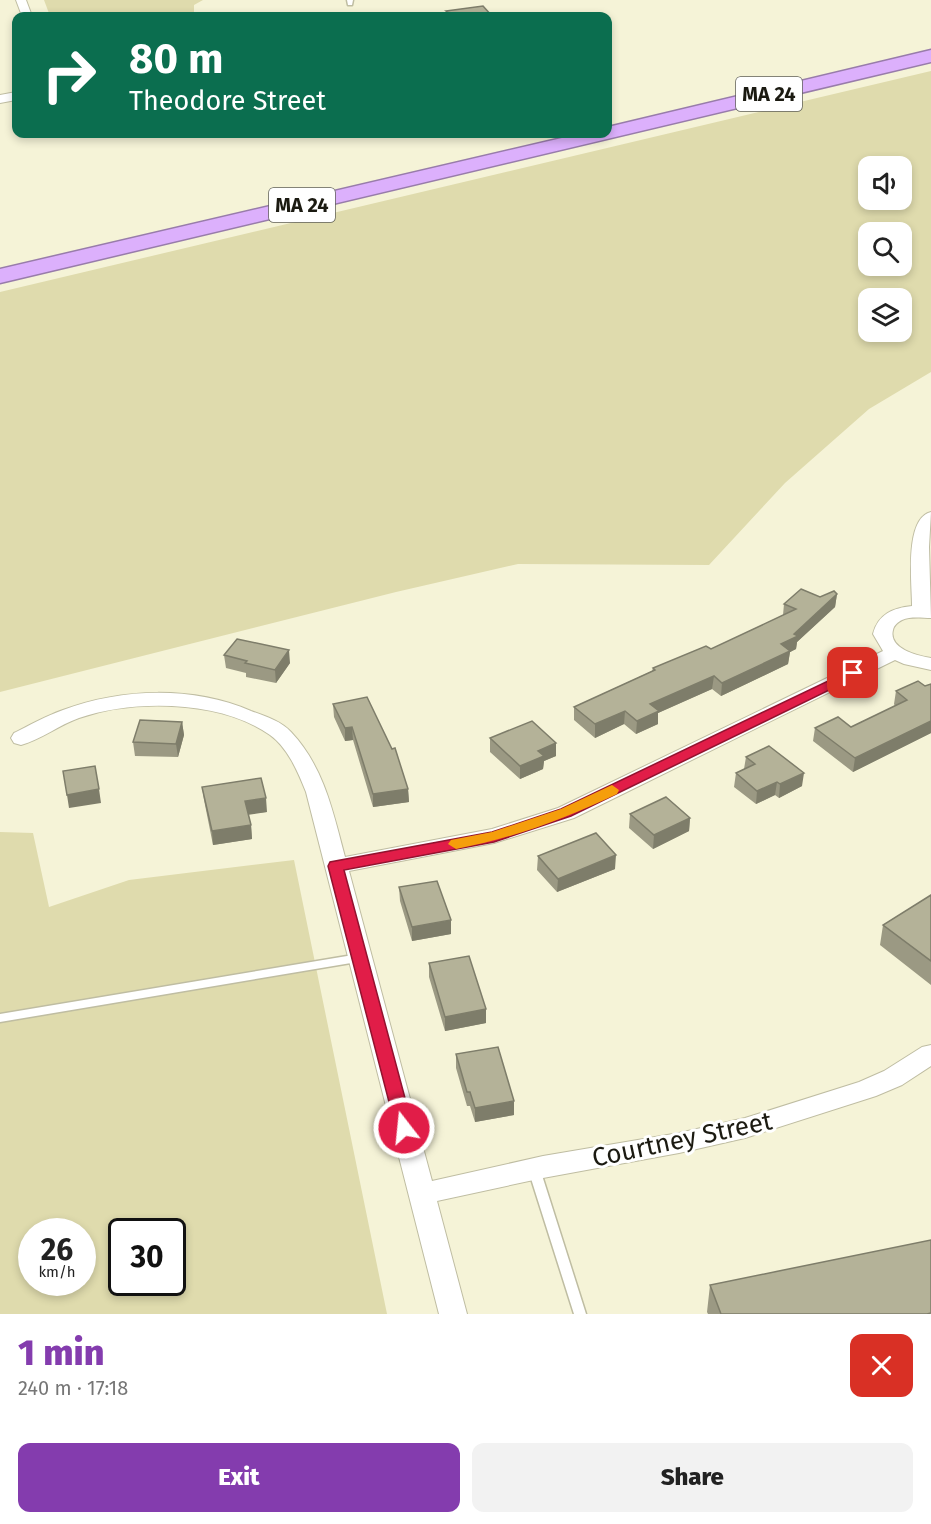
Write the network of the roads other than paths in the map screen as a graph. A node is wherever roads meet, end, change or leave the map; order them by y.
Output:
1 (931, 39) edge
2 (931, 56) edge
3 (612, 114) edge
4 (612, 132) edge
5 (509, 138) edge
6 (585, 138) edge
7 (0, 256) edge
8 (0, 276) edge
9 (931, 517) edge
10 (926, 612) edge
11 (894, 653) junction
12 (931, 664) edge
13 (21, 738) dead end
14 (335, 866) junction
15 (359, 958) junction
16 (0, 1018) edge
17 (931, 1054) edge
18 (534, 1169) junction
19 (422, 1194) junction
20 (453, 1314) edge
21 (580, 1314) edge

1 - 3 highway, MA 24
2 - 4 highway, MA 24
5 - 7 highway, MA 24
6 - 8 highway, MA 24
9 - 10 street
10 - 11 street
11 - 12 street
11 - 14 street
13 - 14 street
14 - 15 street
15 - 16 lane
15 - 19 street
17 - 18 street, Courtney Street
18 - 19 street, Courtney Street
18 - 21 lane
19 - 20 street

